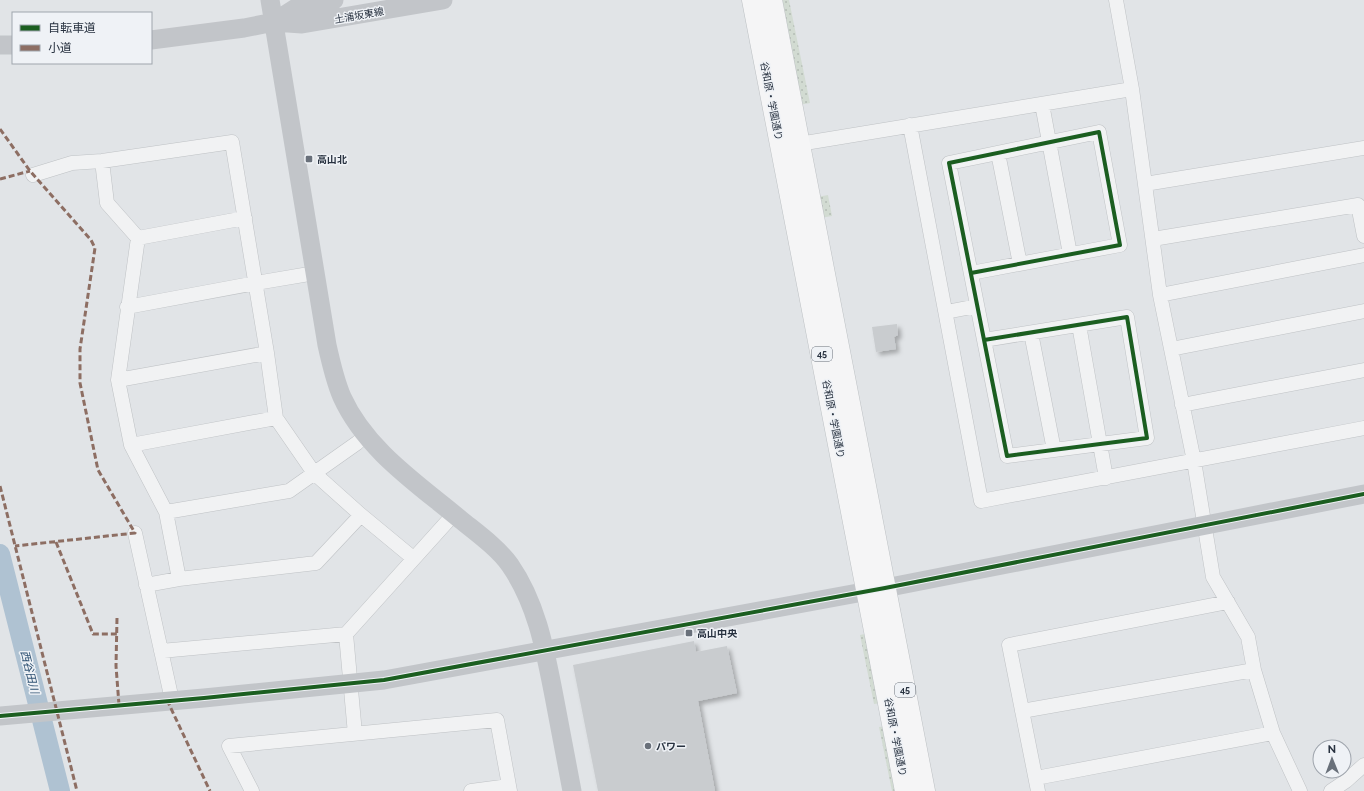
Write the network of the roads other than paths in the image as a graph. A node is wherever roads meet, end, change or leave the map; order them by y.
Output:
1 (270, 0) edge
2 (334, 0) edge
3 (443, 0) edge
4 (753, 0) edge
5 (771, 0) edge
6 (1116, 0) edge
7 (274, 22) junction
8 (152, 40) edge
9 (0, 45) edge
10 (12, 45) edge
11 (1132, 89) junction
12 (1042, 104) junction
13 (910, 125) junction
14 (1049, 143) junction
15 (799, 144) junction
16 (1364, 148) edge
17 (998, 153) junction
18 (102, 161) junction
19 (33, 175) dead end
20 (1145, 184) junction
21 (245, 218) junction
22 (1364, 236) edge
23 (138, 238) junction
24 (1153, 239) junction
25 (1070, 254) junction
26 (1364, 255) edge
27 (1020, 264) junction
28 (315, 273) junction
29 (971, 273) junction
30 (256, 283) junction
31 (1160, 295) junction
32 (978, 306) junction
33 (128, 307) junction
34 (1364, 311) edge
35 (946, 312) junction
36 (1079, 325) junction
37 (1031, 333) junction
38 (984, 340) junction
39 (1171, 349) junction
40 (267, 353) junction
41 (1364, 370) edge
42 (118, 380) junction
43 (1182, 405) junction
44 (276, 418) junction
45 (1364, 428) edge
46 (366, 435) junction
47 (1100, 444) junction
48 (131, 445) junction
49 (1054, 450) junction
50 (1194, 461) junction
51 (314, 473) junction
52 (1106, 478) junction
53 (1364, 494) edge
54 (166, 512) junction
55 (454, 514) junction
56 (361, 515) junction
57 (1205, 525) junction
58 (135, 533) dead end
59 (413, 558) junction
60 (180, 579) junction
61 (146, 585) junction
62 (877, 590) junction
63 (1228, 602) junction
64 (346, 634) junction
65 (545, 651) junction
66 (160, 652) junction
67 (1254, 670) junction
68 (351, 684) junction
69 (172, 700) junction
70 (1022, 712) junction
71 (0, 716) edge
72 (1273, 733) junction
73 (355, 734) junction
74 (1364, 765) edge
75 (1037, 785) edge
76 (509, 788) edge
77 (252, 791) edge
78 (471, 791) edge
79 (572, 791) edge
80 (906, 791) edge
81 (924, 791) edge
82 (1300, 791) edge
83 (1331, 791) edge

1 - 7 street
2 - 7 street, 土浦坂東線
3 - 7 street, 土浦坂東線
4 - 62 main road, 谷和原・学園通り / 45
5 - 15 main road, 谷和原・学園通り / 45
6 - 11 street
7 - 8 street, 土浦坂東線
7 - 28 street
9 - 10 street
11 - 12 street
11 - 20 street
12 - 13 street
12 - 14 street
13 - 15 street
13 - 35 street
14 - 17 street
14 - 25 street
14 - 25 street
15 - 62 main road, 谷和原・学園通り / 45
16 - 20 street
17 - 27 street
17 - 29 street
18 - 19 street
18 - 21 street
18 - 23 street
20 - 24 street
21 - 23 street
21 - 30 street
22 - 24 street
23 - 33 street
24 - 31 street
25 - 27 street
26 - 31 street
27 - 29 street
28 - 30 street
28 - 46 street
29 - 32 street
30 - 33 street
30 - 40 street
31 - 39 street
32 - 35 street
32 - 38 street
33 - 42 street
34 - 39 street
35 - 52 street
36 - 37 street
36 - 47 street
36 - 47 street
37 - 38 street
37 - 49 street
38 - 49 street
39 - 43 street
40 - 42 street
40 - 44 street
41 - 43 street
42 - 48 street
43 - 50 street
44 - 48 street
44 - 51 street
45 - 50 street
46 - 51 street
46 - 55 street
47 - 49 street
47 - 52 street
48 - 54 street
50 - 52 street
50 - 57 street
51 - 54 street
51 - 56 street
53 - 57 street
54 - 60 street
55 - 59 street
55 - 65 street
56 - 59 street
56 - 60 street
57 - 62 street
57 - 63 street
58 - 61 street
59 - 64 street
60 - 61 street
61 - 66 street
62 - 65 street
62 - 80 main road, 谷和原・学園通り / 45
62 - 81 main road, 谷和原・学園通り / 45
63 - 67 street
63 - 70 street
64 - 66 street
64 - 68 street
65 - 68 street
65 - 79 street
66 - 69 street
67 - 70 street
67 - 72 street
68 - 69 street
68 - 73 street
69 - 71 street
70 - 75 street
72 - 75 street
72 - 82 street
73 - 76 street
73 - 77 street
74 - 83 street
76 - 78 street

